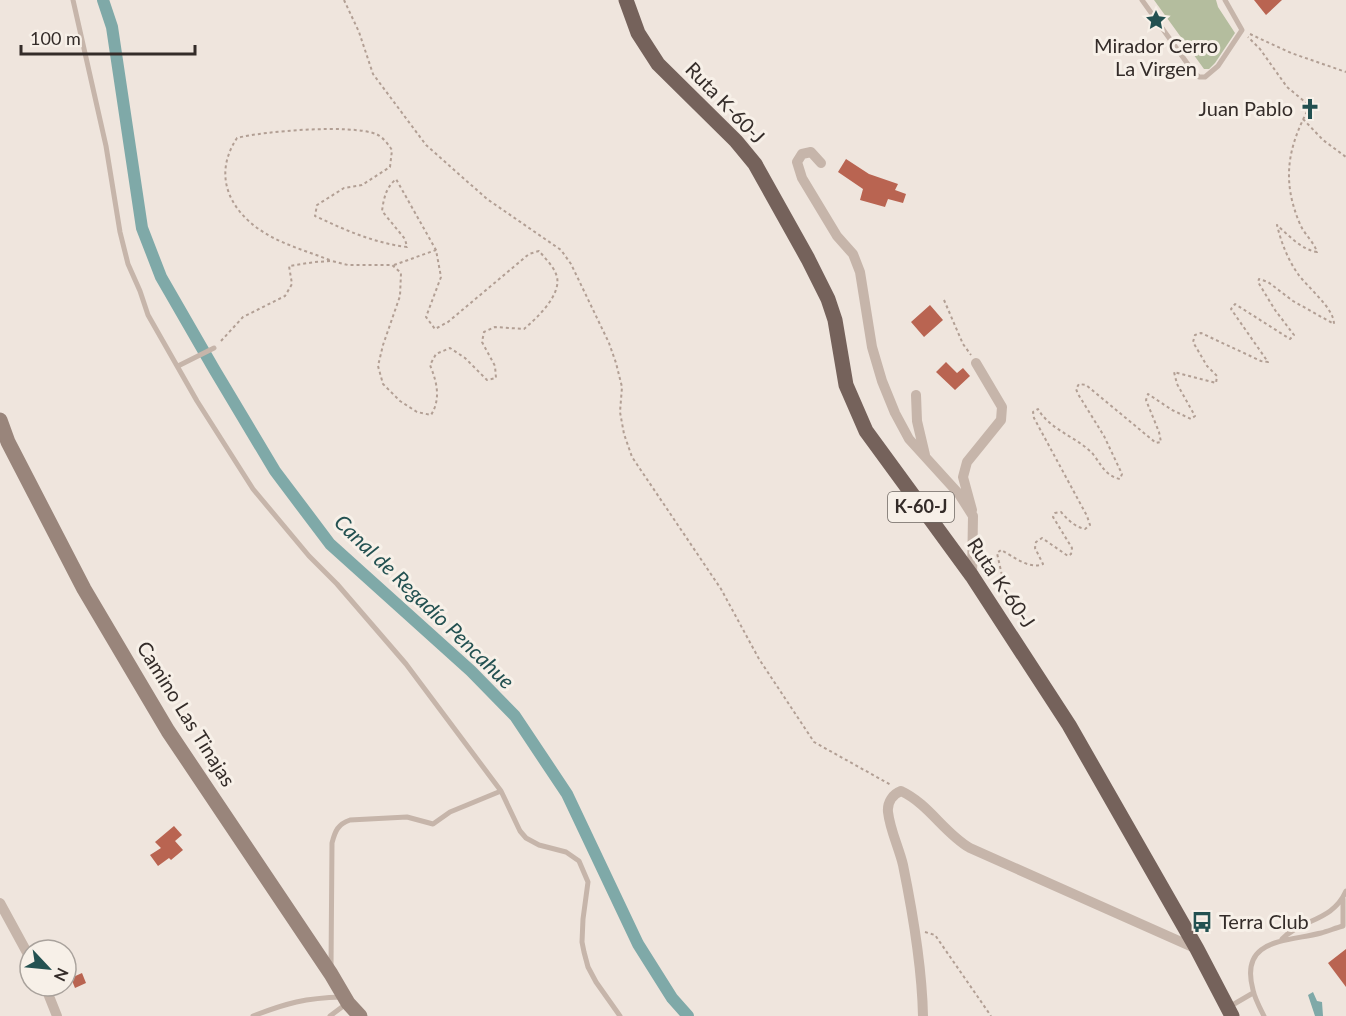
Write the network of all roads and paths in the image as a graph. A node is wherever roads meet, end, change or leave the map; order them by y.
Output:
1 (73, 0) edge
2 (344, 0) edge
3 (626, 0) edge
4 (1142, 0) edge
5 (1225, 0) edge
6 (1242, 30) junction
7 (1346, 72) edge
8 (1303, 119) junction
9 (1346, 158) edge
10 (821, 163) dead end
11 (436, 250) junction
12 (332, 261) junction
13 (392, 265) junction
14 (944, 300) dead end
15 (214, 348) joint
16 (976, 363) joint
17 (178, 366) junction
18 (916, 395) dead end
19 (0, 420) edge
20 (926, 459) junction
21 (973, 516) junction
22 (972, 576) junction
23 (994, 609) junction
24 (501, 791) junction
25 (901, 791) junction
26 (1346, 891) edge
27 (1342, 899) junction
28 (0, 903) edge
29 (914, 928) junction
30 (19, 938) edge
31 (1281, 940) junction
32 (1197, 949) junction
33 (331, 974) junction
34 (1253, 993) junction
35 (50, 998) edge
36 (346, 1000) junction
37 (1230, 1012) edge
38 (57, 1016) edge
39 (253, 1016) edge
40 (330, 1016) edge
41 (360, 1016) edge
42 (620, 1016) edge
43 (923, 1016) edge
44 (991, 1016) edge
45 (1264, 1016) edge

1 - 17 lane
2 - 25 path
3 - 22 main road, Ruta K-60-J / K-60-J
4 - 6 lane
5 - 6 lane
6 - 7 path
6 - 8 path
8 - 9 path
8 - 23 path
10 - 20 street
11 - 12 path
11 - 13 path
11 - 13 path
12 - 13 path
12 - 15 path
14 - 16 path
15 - 17 lane
16 - 21 street
17 - 24 lane
18 - 20 street
19 - 33 street, Camino Las Tinajas
20 - 21 street
21 - 22 street
22 - 23 main road, Ruta K-60-J / K-60-J
23 - 32 main road, Ruta K-60-J / K-60-J
24 - 33 lane
24 - 42 lane
25 - 29 street
25 - 32 street
26 - 27 lane
27 - 31 lane
27 - 31 lane
28 - 30 street
29 - 43 street
29 - 44 path
31 - 34 lane
32 - 37 main road, Ruta K-60-J / K-60-J
33 - 36 street, Camino Las Tinajas
34 - 37 lane
34 - 45 lane
35 - 38 street
36 - 39 lane
36 - 40 lane
36 - 41 street, Camino Las Tinajas

